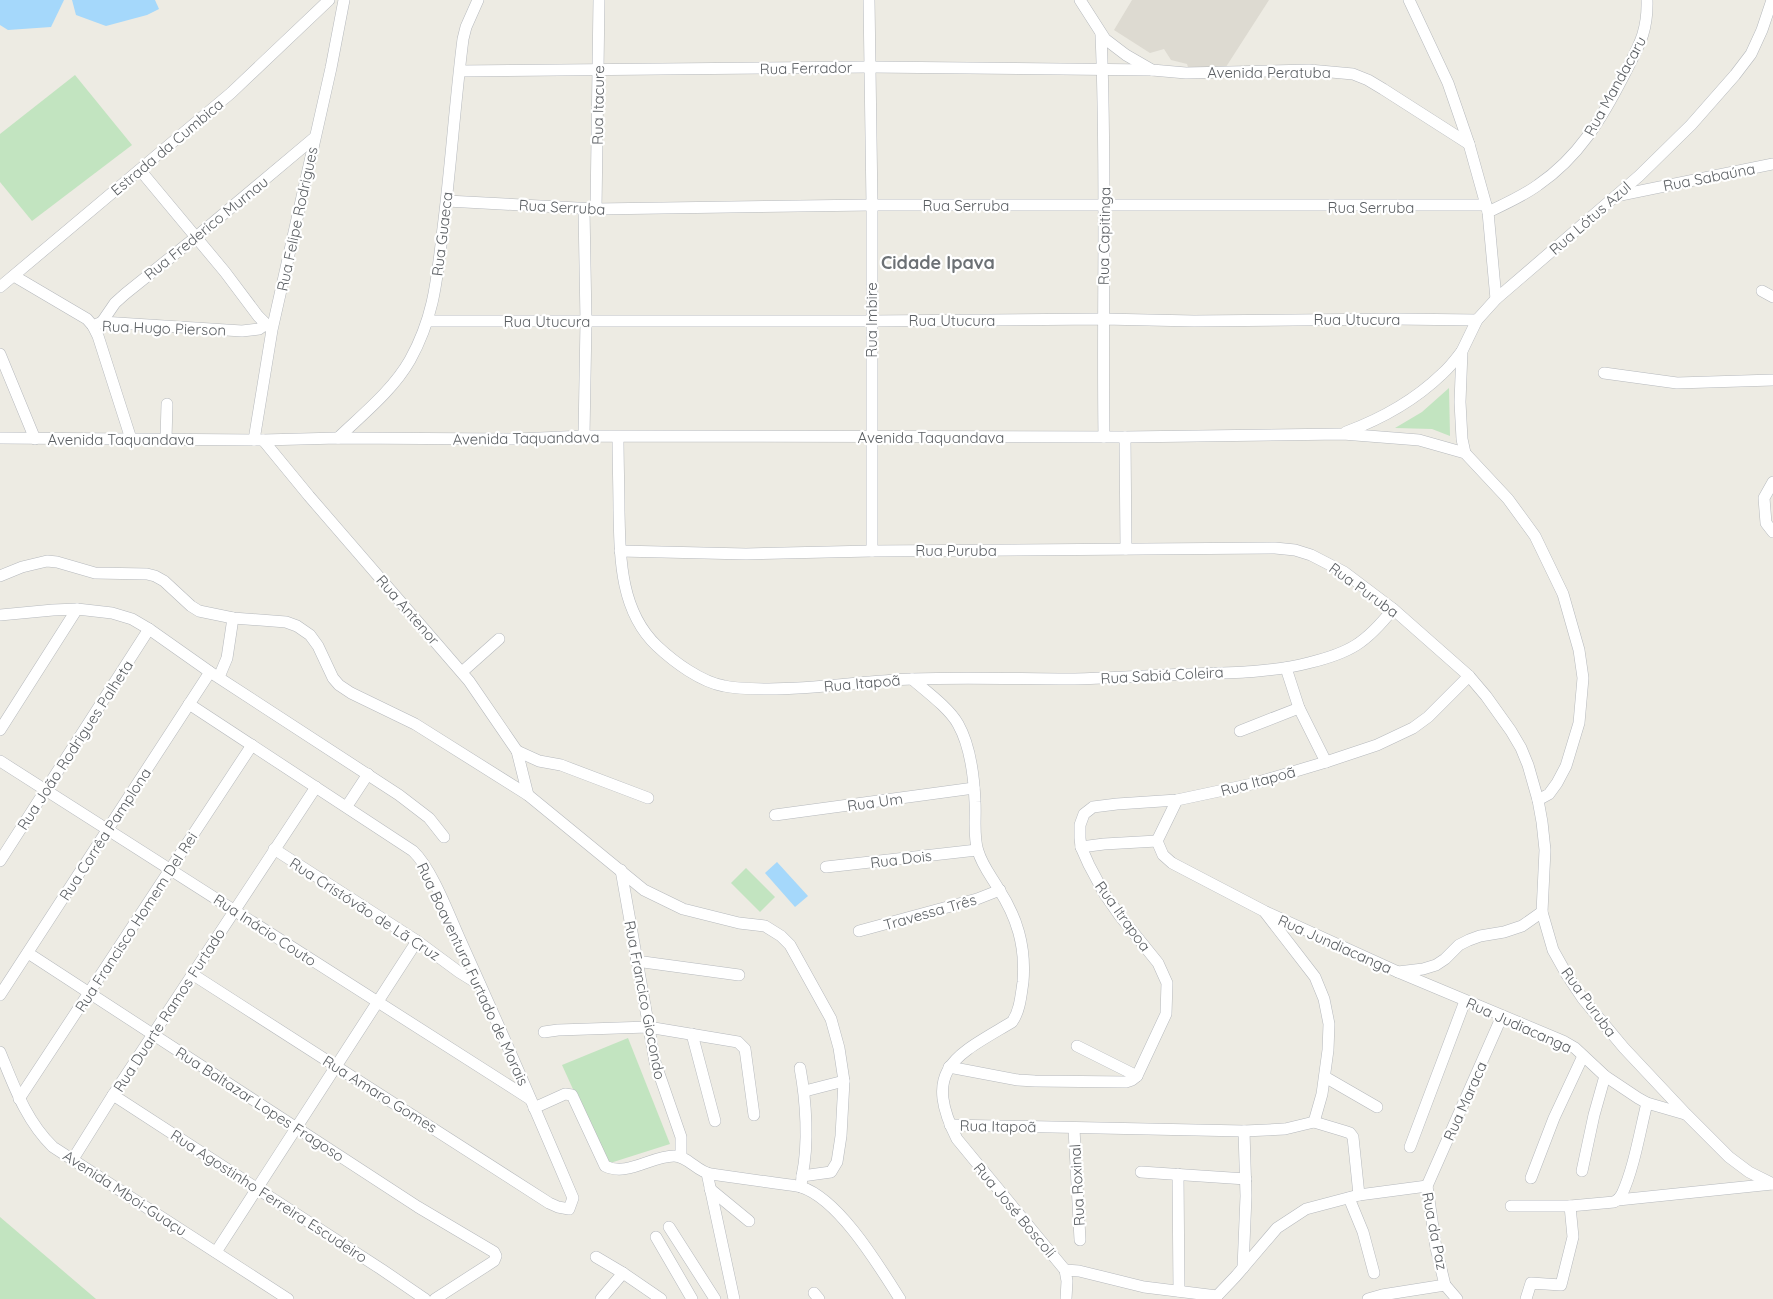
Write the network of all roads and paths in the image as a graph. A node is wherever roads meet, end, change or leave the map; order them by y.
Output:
1 (329, 0) edge
2 (344, 0) edge
3 (478, 0) edge
4 (599, 0) edge
5 (869, 0) edge
6 (1080, 0) edge
7 (1409, 0) edge
8 (1647, 0) edge
9 (1772, 5) edge
10 (1101, 35) junction
11 (870, 67) junction
12 (598, 70) junction
13 (1103, 70) junction
14 (1152, 70) junction
15 (460, 71) junction
16 (314, 138) junction
17 (1469, 144) junction
18 (1773, 164) edge
19 (140, 170) junction
20 (1615, 196) junction
21 (447, 201) junction
22 (872, 205) junction
23 (1104, 205) junction
24 (584, 209) junction
25 (596, 209) junction
26 (1487, 209) junction
27 (196, 237) junction
28 (14, 276) junction
29 (0, 287) edge
30 (1762, 291) dead end
31 (1773, 297) edge
32 (1496, 299) junction
33 (1103, 319) junction
34 (1476, 320) junction
35 (428, 321) junction
36 (586, 321) junction
37 (871, 321) junction
38 (98, 324) junction
39 (269, 327) junction
40 (1462, 351) junction
41 (0, 354) edge
42 (1604, 373) dead end
43 (1773, 380) edge
44 (167, 404) dead end
45 (1343, 434) junction
46 (584, 436) junction
47 (618, 437) junction
48 (1104, 437) junction
49 (1125, 437) junction
50 (0, 438) edge
51 (338, 438) junction
52 (871, 438) junction
53 (35, 439) junction
54 (131, 439) junction
55 (166, 439) junction
56 (258, 440) junction
57 (1464, 453) junction
58 (1773, 482) edge
59 (1773, 532) edge
60 (1126, 548) junction
61 (620, 551) junction
62 (872, 551) junction
63 (0, 576) edge
64 (77, 609) junction
65 (1393, 609) junction
66 (0, 615) edge
67 (233, 618) junction
68 (149, 629) junction
69 (499, 639) dead end
70 (1286, 668) junction
71 (462, 672) junction
72 (214, 674) junction
73 (1469, 676) junction
74 (912, 679) junction
75 (189, 704) junction
76 (1299, 708) junction
77 (0, 730) edge
78 (1240, 731) dead end
79 (252, 745) junction
80 (517, 750) junction
81 (0, 761) edge
82 (1326, 762) junction
83 (368, 774) junction
84 (316, 786) junction
85 (974, 788) junction
86 (46, 791) junction
87 (528, 795) junction
88 (648, 798) dead end
89 (1177, 800) junction
90 (1538, 800) junction
91 (347, 806) junction
92 (775, 816) dead end
93 (108, 830) junction
94 (444, 837) dead end
95 (1157, 840) junction
96 (1081, 848) junction
97 (274, 849) junction
98 (977, 850) junction
99 (0, 862) edge
100 (826, 868) dead end
101 (170, 869) junction
102 (620, 870) junction
103 (1000, 890) junction
104 (234, 910) junction
105 (1264, 911) junction
106 (1542, 912) junction
107 (859, 931) dead end
108 (417, 941) junction
109 (28, 953) junction
110 (636, 961) junction
111 (1398, 972) junction
112 (192, 974) junction
113 (739, 975) dead end
114 (480, 985) junction
115 (90, 993) junction
116 (0, 995) edge
117 (1465, 1001) junction
118 (378, 1002) junction
119 (1502, 1016) junction
120 (648, 1027) junction
121 (544, 1032) dead end
122 (692, 1034) junction
123 (153, 1035) junction
124 (1077, 1046) dead end
125 (0, 1052) edge
126 (1583, 1056) junction
127 (337, 1066) junction
128 (949, 1067) junction
129 (800, 1068) dead end
130 (1137, 1076) junction
131 (1605, 1076) junction
132 (1324, 1077) junction
133 (844, 1081) junction
134 (805, 1091) junction
135 (113, 1095) junction
136 (19, 1098) junction
137 (532, 1103) junction
138 (1647, 1103) junction
139 (1377, 1107) dead end
140 (1686, 1114) junction
141 (754, 1115) dead end
142 (715, 1120) dead end
143 (1314, 1122) junction
144 (950, 1125) junction
145 (297, 1128) junction
146 (1074, 1129) junction
147 (1244, 1131) junction
148 (1410, 1147) dead end
149 (681, 1156) junction
150 (73, 1160) junction
151 (1582, 1171) dead end
152 (1141, 1172) dead end
153 (707, 1173) junction
154 (1178, 1174) junction
155 (1531, 1178) dead end
156 (1246, 1179) junction
157 (802, 1182) junction
158 (1773, 1184) edge
159 (1427, 1186) junction
160 (258, 1189) junction
161 (710, 1189) junction
162 (1354, 1197) junction
163 (1618, 1200) junction
164 (1510, 1206) dead end
165 (1570, 1206) junction
166 (569, 1209) joint
167 (749, 1221) dead end
168 (669, 1227) dead end
169 (656, 1237) dead end
170 (1080, 1240) dead end
171 (216, 1252) junction
172 (596, 1257) dead end
173 (1243, 1268) junction
174 (1065, 1270) junction
175 (623, 1273) junction
176 (1374, 1273) dead end
177 (1446, 1285) junction
178 (1179, 1291) junction
179 (1217, 1297) edge
180 (288, 1299) edge
181 (425, 1299) edge
182 (435, 1299) edge
183 (601, 1299) edge
184 (660, 1299) edge
185 (692, 1299) edge
186 (716, 1299) edge
187 (734, 1299) edge
188 (900, 1299) edge
189 (1066, 1299) edge
190 (1368, 1299) edge
191 (1457, 1299) edge
192 (1526, 1299) edge

1 - 19 street, Estrada da Cumbica
2 - 16 street, Rua Felipe Rodrigues
3 - 15 street, Rua Guaeca
4 - 12 street, Rua Itacure
5 - 11 street, Rua Imbire
6 - 10 street, Avenida Peratuba
7 - 17 street
8 - 26 street, Rua Mandacaru
9 - 20 street, Rua Lótus Azul
10 - 13 street, Rua Capitinga
10 - 14 street, Avenida Peratuba
11 - 12 street, Rua Ferrador
11 - 13 street, Rua Ferrador
11 - 22 street, Rua Imbire
12 - 15 street, Rua Ferrador
12 - 25 street, Rua Itacure
13 - 14 street, Rua Ferrador
13 - 23 street, Rua Capitinga
14 - 17 street, Avenida Peratuba
15 - 21 street, Rua Guaeca
16 - 27 street, Rua Frederico Murnau
16 - 39 street, Rua Felipe Rodrigues
17 - 26 street
18 - 20 street, Rua Sabaúna
19 - 27 street
19 - 28 street, Estrada da Cumbica
20 - 32 street, Rua Lótus Azul
21 - 24 street, Rua Serruba
21 - 35 street, Rua Guaeca
22 - 23 street, Rua Serruba
22 - 25 street, Rua Serruba
22 - 37 street, Rua Imbire
23 - 26 street, Rua Serruba
23 - 33 street, Rua Capitinga
24 - 25 street, Rua Serruba
24 - 36 street
26 - 32 street
27 - 38 street, Rua Frederico Murnau
27 - 39 street
28 - 29 street, Estrada da Cumbica
28 - 38 street, Rua Hugo Pierson
30 - 31 street
32 - 34 street, Rua Lótus Azul
33 - 34 street, Rua Utucura
33 - 37 street, Rua Utucura
33 - 48 street, Rua Capitinga
34 - 40 street, Rua Lótus Azul
35 - 36 street, Rua Utucura
35 - 51 street, Rua Guaeca
36 - 37 street, Rua Utucura
36 - 46 street
37 - 52 street, Rua Imbire
38 - 39 street, Rua Hugo Pierson
38 - 54 street
39 - 56 street, Rua Felipe Rodrigues
40 - 45 street
40 - 57 street, Rua Lótus Azul
41 - 53 street
42 - 43 street
44 - 55 street
45 - 49 street, Avenida Taquandava
45 - 57 street, Avenida Taquandava
46 - 47 street, Avenida Taquandava
46 - 51 street, Avenida Taquandava
47 - 52 street, Avenida Taquandava
47 - 61 street, Rua Itapoã
48 - 49 street, Avenida Taquandava
48 - 52 street, Avenida Taquandava
49 - 60 street
50 - 53 street, Avenida Taquandava
51 - 56 street, Avenida Taquandava
52 - 62 street, Rua Imbire
53 - 54 street, Avenida Taquandava
54 - 55 street, Avenida Taquandava
55 - 56 street, Avenida Taquandava
56 - 71 street, Rua Antenor
57 - 90 street, Avenida Taquandava
58 - 59 street
60 - 62 street, Rua Puruba
60 - 65 street, Rua Puruba
61 - 62 street, Rua Puruba
61 - 74 street, Rua Itapoã
63 - 67 street
64 - 66 street
64 - 68 street
64 - 77 street
65 - 70 street, Rua Sabiá Coleira
65 - 73 street, Rua Puruba
67 - 72 street, Rua Corrêa Pamplona
67 - 87 street
68 - 72 street
68 - 86 street, Rua João Rodrigues Palheta
69 - 71 street
70 - 74 street, Rua Sabiá Coleira
70 - 76 street
71 - 80 street, Rua Antenor
72 - 75 street, Rua Corrêa Pamplona
72 - 83 street
73 - 82 street, Rua Itapoã
73 - 90 street, Rua Puruba
74 - 85 street, Rua Itapoã
75 - 79 street, Rua Boaventura Furtado de Morais
75 - 93 street, Rua Corrêa Pamplona
76 - 78 street
76 - 82 street
79 - 84 street, Rua Boaventura Furtado de Morais
79 - 101 street, Rua Francisco Homem Del Rei
80 - 87 street, Rua Antenor
80 - 88 street
81 - 86 street, Rua Inácio Couto
82 - 89 street, Rua Itapoã
83 - 91 street
83 - 94 street
84 - 91 street, Rua Boaventura Furtado de Morais
84 - 97 street, Rua Duarte Ramos Furtado
85 - 92 street, Rua Um
85 - 98 street, Rua Itapoã
86 - 93 street, Rua Inácio Couto
86 - 99 street, Rua João Rodrigues Palheta
87 - 102 street
89 - 95 street
89 - 96 street, Rua Itrapoa
90 - 106 street, Rua Puruba
91 - 114 street, Rua Boaventura Furtado de Morais
93 - 101 street, Rua Inácio Couto
93 - 109 street, Rua Corrêa Pamplona
95 - 96 street
95 - 105 street
96 - 130 street, Rua Itrapoa
97 - 104 street, Rua Duarte Ramos Furtado
97 - 108 street, Rua Cristóvão de Lã Cruz
98 - 100 street, Rua Dois
98 - 103 street, Rua Itapoã
101 - 104 street, Rua Inácio Couto
101 - 115 street, Rua Francisco Homem Del Rei
102 - 110 street, Rua Francico Giocondo
102 - 133 street
103 - 107 street, Travessa Três
103 - 128 street, Rua Itapoã
104 - 112 street, Rua Duarte Ramos Furtado
104 - 118 street, Rua Inácio Couto
105 - 111 street, Rua Jundiacanga
105 - 132 street
106 - 111 street, Rua Jundiacanga
106 - 140 street, Rua Puruba
108 - 114 street, Rua Cristóvão de Lã Cruz
108 - 118 street
109 - 115 street, Rua Baltazar Lopes Fragoso
109 - 116 street, Rua Corrêa Pamplona
110 - 113 street
110 - 120 street, Rua Francico Giocondo
111 - 117 street, Rua Judiacanga
112 - 123 street, Rua Duarte Ramos Furtado
112 - 127 street, Rua Amaro Gomes
114 - 137 street, Rua Boaventura Furtado de Morais
115 - 123 street, Rua Baltazar Lopes Fragoso
115 - 136 street, Rua Francisco Homem Del Rei
117 - 119 street, Rua Judiacanga
117 - 148 street
118 - 127 street
118 - 137 street, Rua Inácio Couto
119 - 126 street, Rua Judiacanga
119 - 159 street, Rua Maraca
120 - 121 street
120 - 122 street
120 - 149 street, Rua Francico Giocondo
122 - 141 street
122 - 142 street
123 - 135 street, Rua Duarte Ramos Furtado
123 - 145 street, Rua Baltazar Lopes Fragoso
124 - 130 street
125 - 136 street, Avenida Mboi-Guaçu
126 - 131 street, Rua Judiacanga
126 - 155 street
127 - 145 street
127 - 166 street, Rua Amaro Gomes
128 - 130 street
128 - 144 street, Rua Itapoã
129 - 134 street
131 - 138 street, Rua Judiacanga
131 - 151 street
132 - 139 street
132 - 143 street
133 - 134 street
133 - 157 street
134 - 157 street
135 - 150 street, Rua Duarte Ramos Furtado
135 - 160 street, Rua Agostinho Ferreira Escudeiro
136 - 150 street, Avenida Mboi-Guaçu
137 - 149 street
137 - 166 street, Rua Boaventura Furtado de Morais
138 - 140 street, Rua Judiacanga
138 - 163 street
140 - 158 street, Rua Puruba
143 - 147 street, Rua Itapoã
143 - 162 street
144 - 146 street, Rua Itapoã
144 - 174 street, Rua José Boscoli
145 - 160 street
145 - 182 street, Rua Baltazar Lopes Fragoso
146 - 147 street, Rua Itapoã
146 - 170 street, Rua Roxinal
147 - 156 street
149 - 153 street
150 - 171 street, Avenida Mboi-Guaçu
152 - 154 street
153 - 157 street
153 - 161 street
154 - 156 street
154 - 178 street
156 - 173 street
157 - 188 street
158 - 163 street
159 - 162 street, Rua da Paz
159 - 177 street, Rua da Paz
160 - 171 street
160 - 181 street, Rua Agostinho Ferreira Escudeiro
161 - 167 street
161 - 187 street
162 - 173 street, Rua da Paz
162 - 176 street
163 - 165 street
164 - 165 street
165 - 192 street
168 - 186 street
169 - 185 street
171 - 180 street, Avenida Mboi-Guaçu
172 - 175 street
173 - 179 street, Rua da Paz
174 - 178 street
174 - 189 street, Rua José Boscoli
175 - 183 street
175 - 184 street
177 - 190 street
177 - 191 street
178 - 179 street

